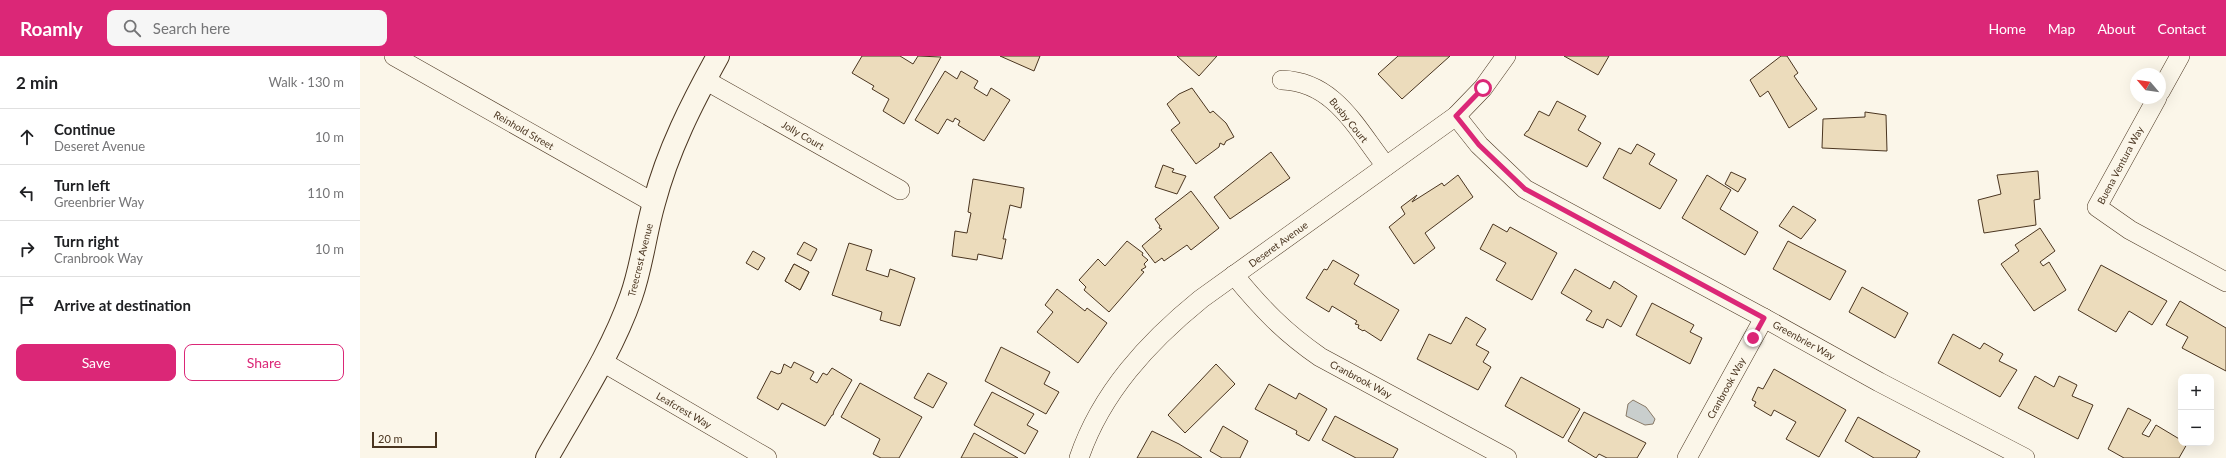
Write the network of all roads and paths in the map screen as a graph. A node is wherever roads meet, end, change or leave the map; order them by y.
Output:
1 (394, 56) edge
2 (718, 56) edge
3 (1506, 56) edge
4 (2180, 56) edge
5 (705, 80) junction
6 (1282, 80) dead end
7 (2166, 81) edge
8 (2154, 104) edge
9 (1456, 116) junction
10 (1386, 166) junction
11 (900, 190) dead end
12 (654, 203) junction
13 (1234, 275) junction
14 (2226, 282) edge
15 (1764, 318) junction
16 (601, 361) junction
17 (547, 458) edge
18 (767, 458) edge
19 (1080, 458) edge
20 (1506, 458) edge
21 (1687, 458) edge
22 (2025, 458) edge

1 - 12 street, Reinhold Street
2 - 5 street, Treecrest Avenue
3 - 9 street, Deseret Avenue
4 - 7 street
5 - 11 street, Jolly Court
5 - 12 street, Treecrest Avenue
6 - 10 street, Busby Court
8 - 14 street, Buena Ventura Way
9 - 10 street, Deseret Avenue
9 - 15 street, Greenbrier Way
10 - 13 street, Deseret Avenue
12 - 16 street, Treecrest Avenue
13 - 19 street, Deseret Avenue
13 - 20 street, Cranbrook Way
15 - 21 street, Cranbrook Way
15 - 22 street, Greenbrier Way
16 - 17 street, Treecrest Avenue
16 - 18 street, Leafcrest Way

